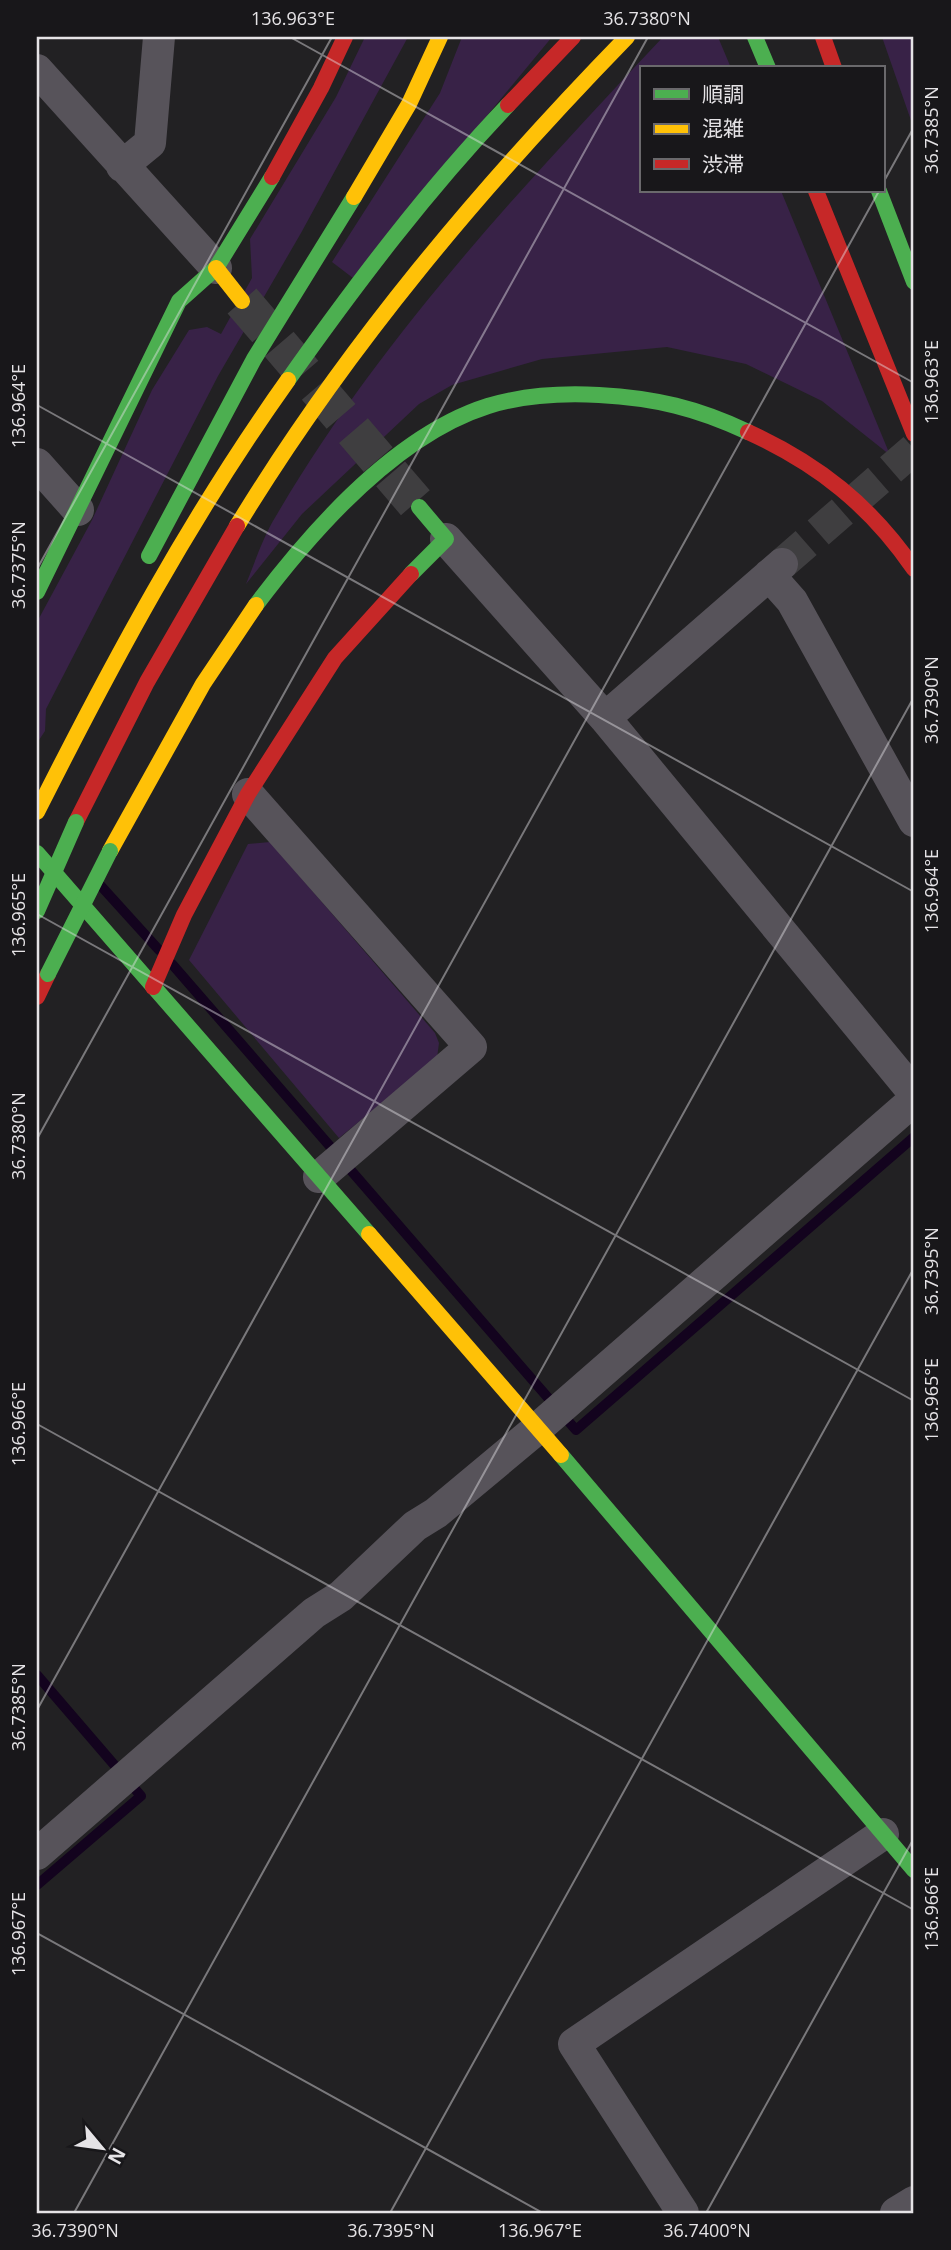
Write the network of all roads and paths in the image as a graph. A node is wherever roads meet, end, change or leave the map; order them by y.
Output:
1 (159, 37) edge
2 (345, 37) edge
3 (440, 37) edge
4 (573, 37) edge
5 (627, 37) edge
6 (755, 37) edge
7 (823, 37) edge
8 (767, 66) edge
9 (833, 66) edge
10 (37, 70) edge
11 (122, 166) junction
12 (816, 192) edge
13 (879, 192) edge
14 (216, 268) junction
15 (914, 282) edge
16 (242, 300) tunnel mouth
17 (914, 434) edge
18 (37, 464) edge
19 (419, 507) tunnel mouth
20 (78, 510) junction
21 (446, 539) junction
22 (914, 569) edge
23 (139, 575) dead end
24 (37, 592) edge
25 (93, 670) dead end
26 (605, 718) junction
27 (42, 789) edge
28 (248, 794) junction
29 (37, 812) edge
30 (914, 821) edge
31 (37, 853) edge
32 (37, 911) edge
33 (153, 987) junction
34 (37, 997) edge
35 (914, 1093) edge
36 (914, 1100) edge
37 (319, 1177) junction
38 (538, 1428) junction
39 (883, 1834) junction
40 (37, 1854) edge
41 (914, 1870) edge
42 (914, 2202) edge
43 (683, 2213) edge
44 (896, 2213) edge

1 - 11 street
2 - 14 main road
3 - 23 main road
4 - 27 main road
5 - 32 main road, bridge
6 - 8 main road
7 - 9 main road
10 - 11 street
11 - 14 street
12 - 17 main road
13 - 15 main road
14 - 16 main road
14 - 20 main road
18 - 20 street
19 - 21 main road
20 - 24 main road
21 - 26 street
21 - 28 main road
22 - 34 main road, bridge
25 - 27 main road
26 - 30 street
26 - 35 street
27 - 29 main road
28 - 33 main road
28 - 37 street
31 - 33 main road
33 - 37 main road
36 - 38 street
37 - 38 main road
38 - 39 main road
38 - 40 street
39 - 41 main road
39 - 43 street
42 - 44 street

